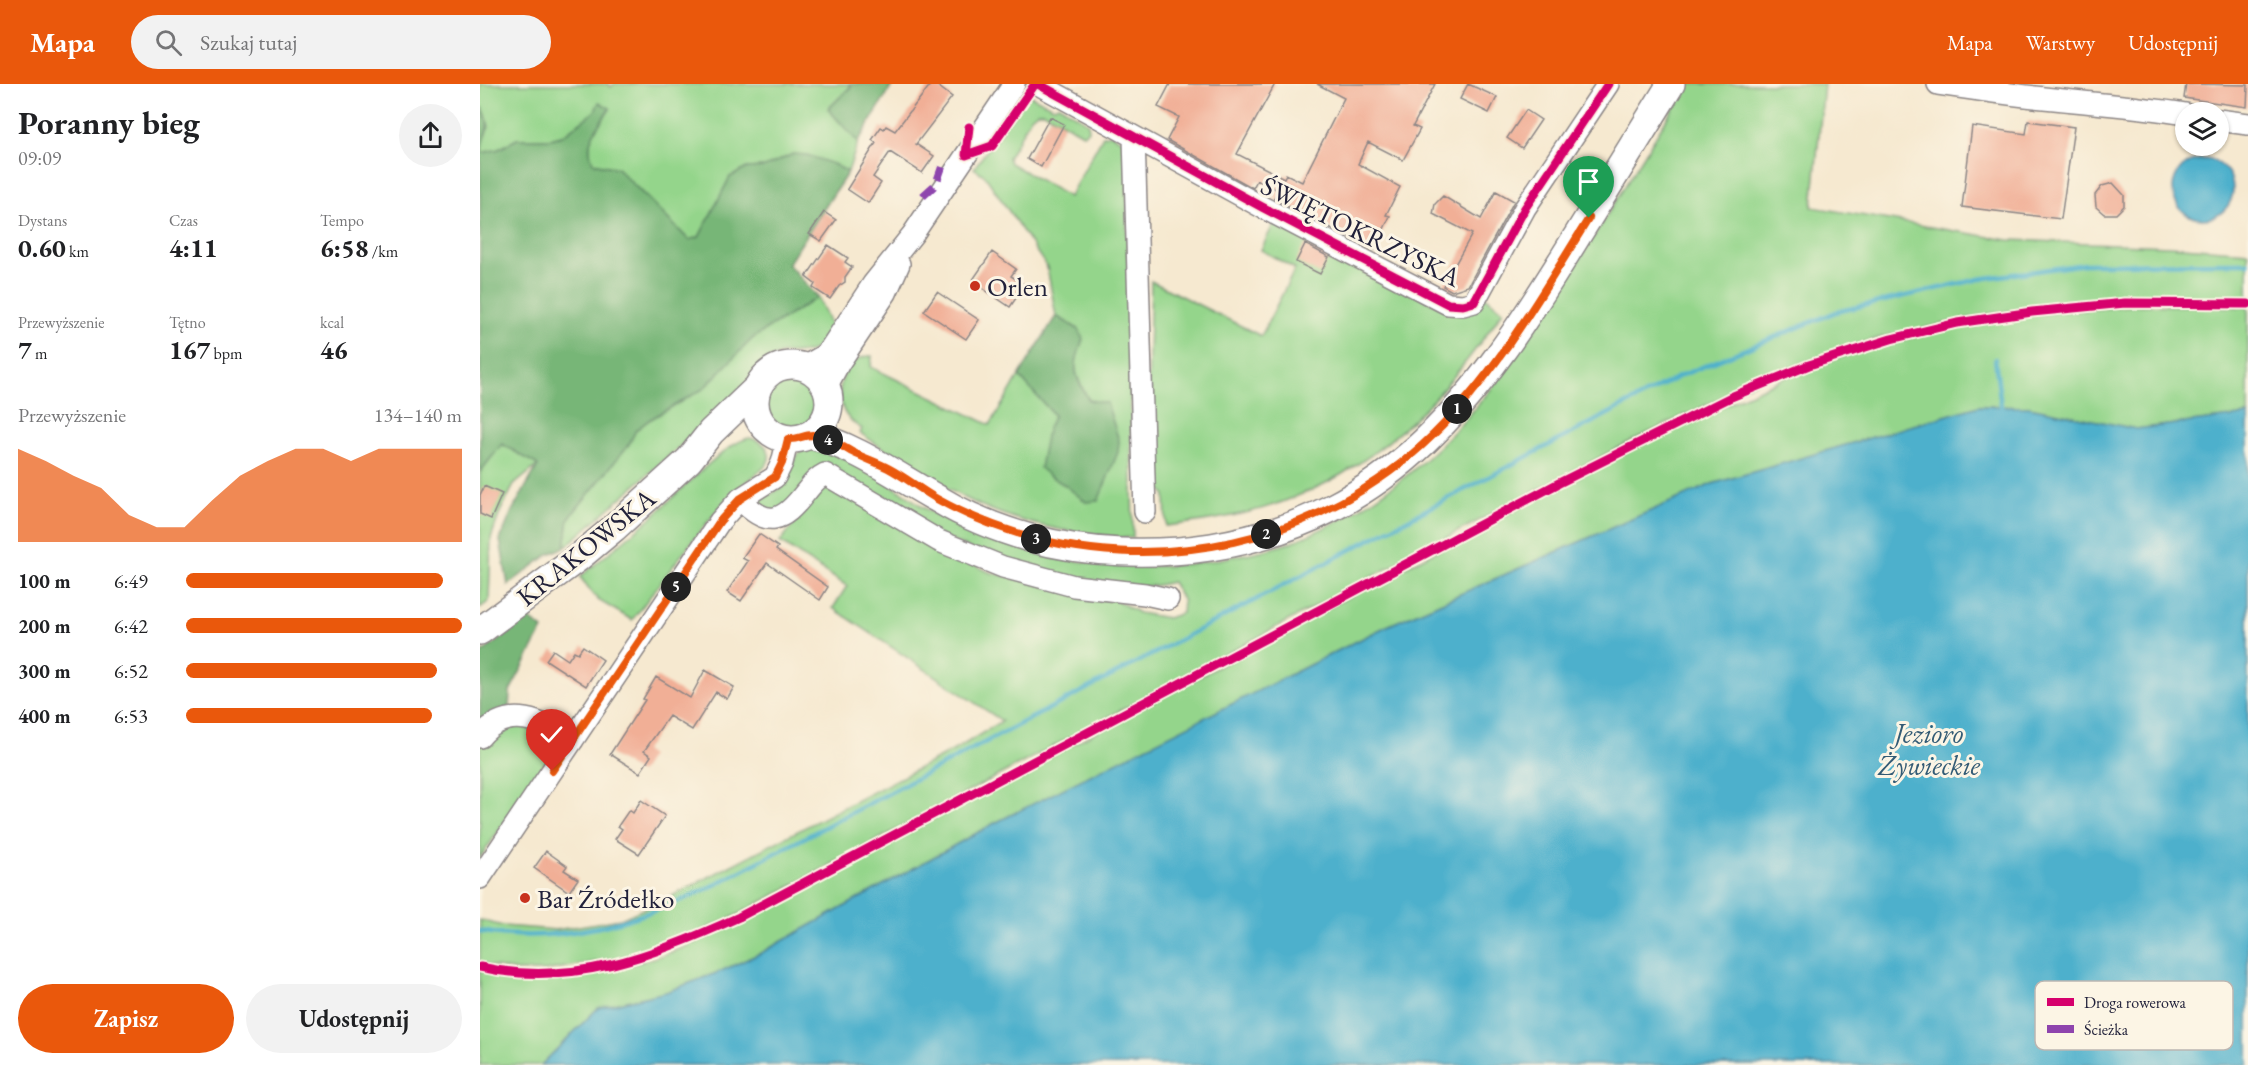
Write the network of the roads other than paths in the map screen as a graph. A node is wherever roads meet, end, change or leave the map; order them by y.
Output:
1 (1014, 84) edge
2 (1038, 84) edge
3 (1608, 84) edge
4 (1671, 84) edge
5 (1938, 84) edge
6 (1995, 88) edge
7 (2056, 92) edge
8 (2175, 112) edge
9 (2229, 121) edge
10 (2248, 124) edge
11 (1134, 137) junction
12 (913, 234) junction
13 (804, 367) junction
14 (757, 388) junction
15 (827, 398) junction
16 (764, 427) junction
17 (799, 437) junction
18 (689, 460) junction
19 (889, 469) junction
20 (740, 499) junction
21 (1145, 512) dead end
22 (1168, 599) dead end
23 (480, 631) edge
24 (480, 737) edge
25 (573, 740) junction
26 (480, 878) edge

1 - 12 street
2 - 11 street, ŚWIĘTOKRZYSKA
3 - 11 street, ŚWIĘTOKRZYSKA
4 - 19 main road
5 - 6 street
6 - 7 street
7 - 8 street
9 - 10 street
11 - 21 street
12 - 13 street
12 - 15 street
13 - 14 main road
13 - 15 main road
14 - 16 main road
14 - 18 main road, KRAKOWSKA
15 - 17 main road
15 - 19 main road
16 - 17 main road
16 - 18 main road, KRAKOWSKA
17 - 19 main road
17 - 20 street
18 - 23 main road, KRAKOWSKA
20 - 22 street
20 - 25 street
24 - 25 street
25 - 26 street

